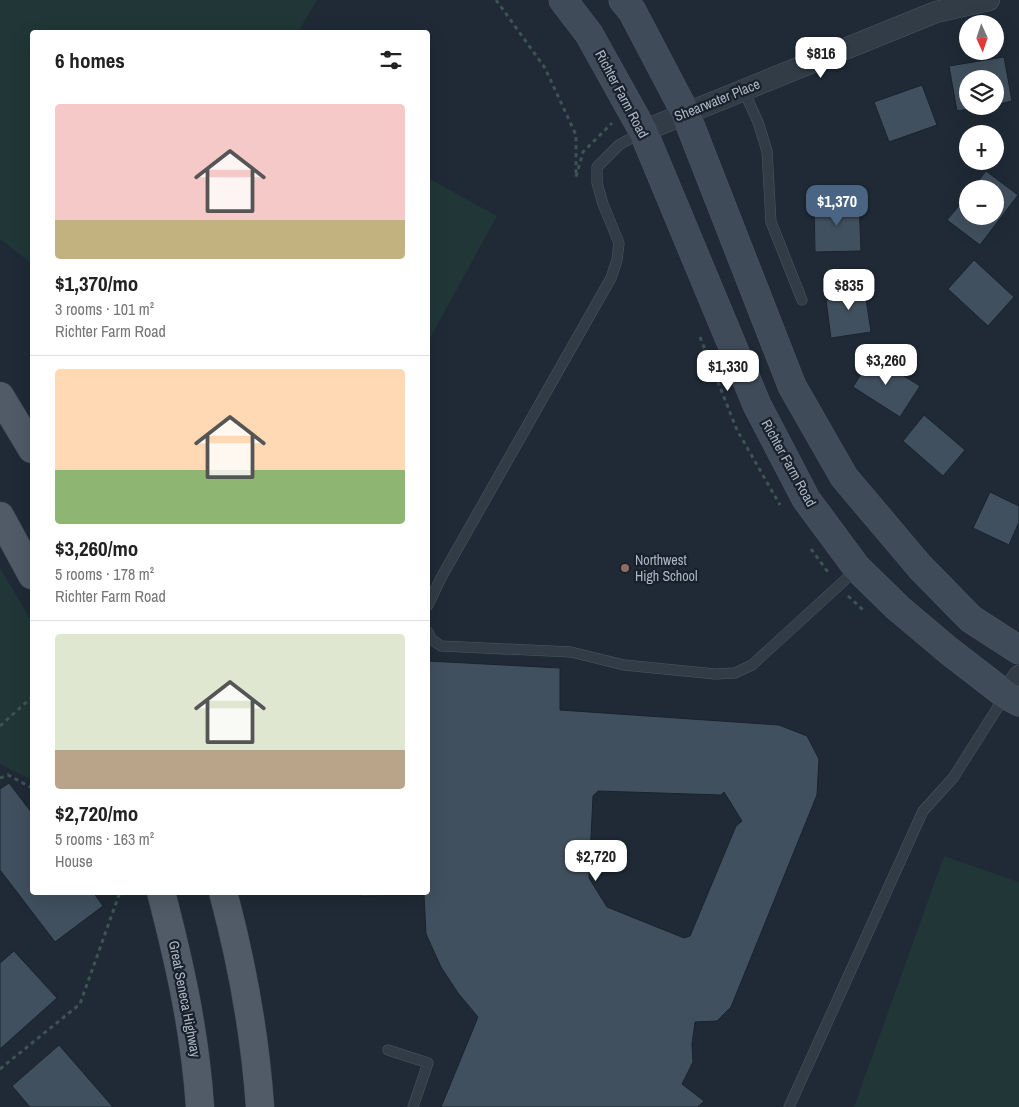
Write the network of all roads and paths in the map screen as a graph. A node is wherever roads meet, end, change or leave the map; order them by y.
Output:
1 (496, 0) edge
2 (563, 0) edge
3 (623, 0) edge
4 (989, 0) edge
5 (934, 6) edge
6 (743, 90) junction
7 (685, 112) junction
8 (614, 121) dead end
9 (643, 131) junction
10 (802, 300) dead end
11 (0, 396) edge
12 (30, 446) edge
13 (0, 516) edge
14 (857, 568) junction
15 (30, 571) edge
16 (430, 601) edge
17 (430, 636) edge
18 (1019, 650) edge
19 (1015, 691) edge
20 (30, 699) edge
21 (0, 726) edge
22 (0, 778) edge
23 (30, 787) edge
24 (119, 895) edge
25 (162, 895) edge
26 (225, 895) edge
27 (388, 1050) dead end
28 (0, 1069) edge
29 (200, 1107) edge
30 (260, 1107) edge
31 (413, 1107) edge
32 (789, 1107) edge

1 - 8 path
2 - 9 main road, Richter Farm Road
3 - 7 main road
4 - 5 street, Shearwater Place
5 - 6 street, Shearwater Place
6 - 7 street, Shearwater Place
6 - 10 lane
7 - 9 street, Shearwater Place
7 - 18 main road
9 - 14 main road, Richter Farm Road
9 - 16 lane
11 - 12 main road
13 - 15 main road
14 - 17 lane
14 - 19 main road, Richter Farm Road
19 - 32 lane
20 - 21 path
22 - 23 path
24 - 28 path
25 - 29 main road, Great Seneca Highway
26 - 30 main road
27 - 31 lane

